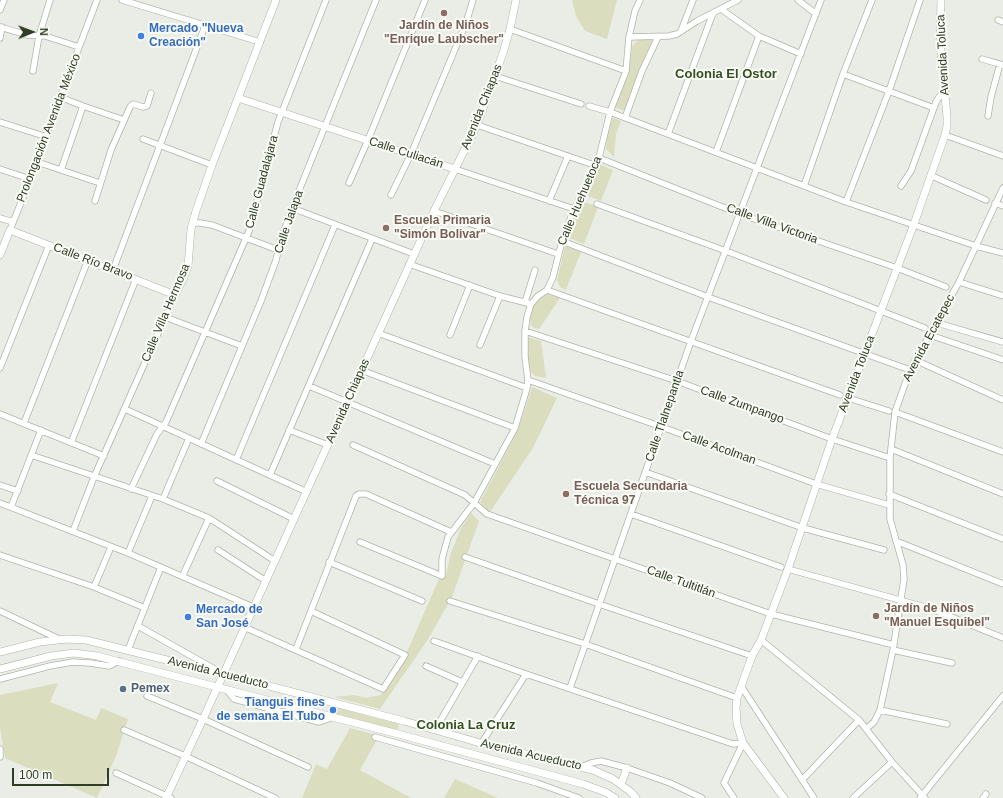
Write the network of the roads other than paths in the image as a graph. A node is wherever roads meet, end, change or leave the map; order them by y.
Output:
1 (4, 0) edge
2 (50, 0) edge
3 (97, 0) edge
4 (122, 0) edge
5 (275, 0) edge
6 (326, 0) edge
7 (376, 0) edge
8 (426, 0) edge
9 (473, 0) edge
10 (516, 0) edge
11 (640, 0) edge
12 (738, 0) edge
13 (798, 0) edge
14 (821, 0) edge
15 (872, 0) edge
16 (941, 0) edge
17 (921, 1) edge
18 (138, 2) edge
19 (693, 2) edge
20 (721, 9) junction
21 (0, 10) edge
22 (713, 13) junction
23 (687, 14) junction
24 (816, 14) junction
25 (697, 21) junction
26 (205, 26) junction
27 (1, 27) edge
28 (510, 29) junction
29 (680, 32) junction
30 (39, 36) junction
31 (759, 36) junction
32 (658, 37) junction
33 (0, 38) edge
34 (629, 38) junction
35 (260, 42) junction
36 (79, 47) junction
37 (801, 54) junction
38 (982, 59) dead end
39 (1002, 64) edge
40 (33, 71) dead end
41 (626, 71) junction
42 (844, 74) junction
43 (495, 76) junction
44 (889, 91) junction
45 (151, 93) dead end
46 (944, 93) junction
47 (60, 97) junction
48 (238, 98) junction
49 (581, 104) dead end
50 (83, 106) junction
51 (589, 106) dead end
52 (934, 108) junction
53 (282, 112) junction
54 (610, 112) junction
55 (988, 116) dead end
56 (625, 118) junction
57 (124, 120) junction
58 (0, 122) edge
59 (477, 125) junction
60 (325, 126) junction
61 (668, 134) junction
62 (945, 135) junction
63 (47, 137) junction
64 (143, 139) dead end
65 (368, 140) junction
66 (160, 145) junction
67 (716, 152) junction
68 (411, 154) junction
69 (568, 156) junction
70 (1003, 156) edge
71 (599, 158) junction
72 (40, 163) junction
73 (212, 165) junction
74 (597, 166) junction
75 (758, 168) junction
76 (0, 169) edge
77 (455, 169) junction
78 (61, 170) junction
79 (932, 176) junction
80 (30, 178) junction
81 (100, 183) junction
82 (349, 183) dead end
83 (804, 186) junction
84 (901, 186) dead end
85 (1003, 188) edge
86 (391, 195) dead end
87 (986, 200) dead end
88 (95, 201) dead end
89 (549, 201) junction
90 (846, 202) junction
91 (597, 204) dead end
92 (995, 204) junction
93 (1003, 206) edge
94 (292, 208) junction
95 (574, 209) junction
96 (434, 211) junction
97 (740, 214) junction
98 (0, 218) edge
99 (13, 222) junction
100 (193, 223) junction
101 (914, 224) junction
102 (335, 225) junction
103 (10, 230) junction
104 (246, 238) junction
105 (372, 239) junction
106 (562, 241) junction
107 (49, 245) junction
108 (976, 246) junction
109 (278, 250) junction
110 (726, 251) junction
111 (1003, 253) edge
112 (414, 254) junction
113 (558, 254) junction
114 (0, 255) edge
115 (88, 260) junction
116 (409, 264) junction
117 (897, 268) junction
118 (113, 270) junction
119 (535, 270) dead end
120 (136, 279) junction
121 (959, 282) junction
122 (470, 285) junction
123 (946, 287) dead end
124 (547, 290) junction
125 (175, 295) junction
126 (500, 296) junction
127 (1003, 296) edge
128 (708, 297) junction
129 (525, 302) junction
130 (531, 304) junction
131 (881, 310) junction
132 (165, 318) junction
133 (937, 323) junction
134 (925, 328) dead end
135 (525, 331) junction
136 (205, 332) junction
137 (378, 333) junction
138 (450, 335) dead end
139 (930, 335) junction
140 (691, 341) junction
141 (1003, 342) edge
142 (480, 345) dead end
143 (242, 346) junction
144 (865, 353) junction
145 (915, 360) junction
146 (1003, 360) edge
147 (0, 368) edge
148 (362, 370) junction
149 (910, 370) junction
150 (528, 380) junction
151 (677, 381) junction
152 (308, 386) junction
153 (527, 388) junction
154 (840, 395) dead end
155 (848, 398) junction
156 (1003, 400) edge
157 (347, 402) junction
158 (125, 409) junction
159 (892, 412) junction
160 (0, 414) edge
161 (24, 423) junction
162 (162, 426) junction
163 (662, 427) junction
164 (515, 428) junction
165 (41, 430) junction
166 (289, 430) junction
167 (189, 438) junction
168 (832, 439) junction
169 (71, 443) junction
170 (201, 444) junction
171 (328, 445) junction
172 (353, 445) dead end
173 (891, 449) junction
174 (1003, 452) edge
175 (31, 455) junction
176 (104, 456) junction
177 (890, 458) junction
178 (236, 460) junction
179 (495, 464) junction
180 (646, 472) junction
181 (270, 475) junction
182 (94, 477) junction
183 (217, 481) dead end
184 (816, 484) junction
185 (0, 485) edge
186 (131, 489) junction
187 (18, 491) junction
188 (307, 492) junction
189 (889, 494) junction
190 (1003, 494) edge
191 (152, 496) junction
192 (163, 500) junction
193 (0, 503) edge
194 (474, 503) junction
195 (889, 505) junction
196 (11, 508) junction
197 (631, 514) junction
198 (208, 518) junction
199 (294, 519) junction
200 (803, 528) junction
201 (73, 531) junction
202 (451, 532) junction
203 (1003, 539) edge
204 (896, 541) junction
205 (360, 542) dead end
206 (111, 547) junction
207 (218, 550) dead end
208 (884, 550) dead end
209 (128, 553) junction
210 (0, 555) edge
211 (465, 556) dead end
212 (615, 558) junction
213 (275, 561) junction
214 (329, 562) junction
215 (161, 567) junction
216 (785, 568) junction
217 (182, 575) junction
218 (266, 581) junction
219 (1003, 584) edge
220 (94, 587) junction
221 (422, 601) dead end
222 (450, 601) dead end
223 (901, 601) junction
224 (599, 604) junction
225 (253, 607) junction
226 (145, 608) junction
227 (0, 611) edge
228 (311, 611) junction
229 (771, 614) junction
230 (138, 626) junction
231 (244, 627) junction
232 (1003, 638) edge
233 (61, 640) junction
234 (761, 640) junction
235 (434, 641) dead end
236 (585, 644) junction
237 (894, 648) junction
238 (296, 649) junction
239 (128, 650) junction
240 (0, 652) edge
241 (478, 656) junction
242 (752, 656) junction
243 (120, 661) junction
244 (952, 662) dead end
245 (426, 666) dead end
246 (0, 668) edge
247 (223, 674) junction
248 (526, 674) junction
249 (0, 679) edge
250 (462, 682) junction
251 (741, 686) junction
252 (217, 687) junction
253 (570, 688) junction
254 (147, 696) dead end
255 (1003, 696) edge
256 (737, 698) junction
257 (880, 710) junction
258 (203, 720) junction
259 (859, 720) junction
260 (947, 724) dead end
261 (866, 729) junction
262 (124, 730) dead end
263 (435, 730) junction
264 (375, 737) dead end
265 (743, 742) junction
266 (481, 744) junction
267 (0, 749) edge
268 (185, 756) junction
269 (0, 757) edge
270 (892, 762) junction
271 (308, 767) dead end
272 (581, 767) junction
273 (627, 768) junction
274 (116, 773) dead end
275 (802, 780) junction
276 (621, 784) junction
277 (168, 797) edge
278 (922, 797) edge
279 (275, 798) edge
280 (579, 798) edge
281 (615, 798) edge
282 (636, 798) edge
283 (702, 798) edge
284 (734, 798) edge
285 (784, 798) edge
286 (814, 798) edge
287 (853, 798) edge

1 - 21 street
2 - 30 street
3 - 36 street, Prolongación Avenida México
4 - 18 street
5 - 35 street, Calle Villa Hermosa
6 - 53 street, Calle Guadalajara
7 - 60 street, Calle Jalapa
8 - 65 street
9 - 68 street
10 - 28 street, Avenida Chiapas
11 - 34 street, Calle Huehuetoca
12 - 20 street
13 - 24 street
14 - 24 street, Calle Tlalnepantla
15 - 42 street
16 - 46 street, Avenida Toluca
17 - 44 street
18 - 26 street
19 - 23 street
20 - 22 street
20 - 31 street
22 - 25 street
22 - 61 street
23 - 25 street
23 - 29 street
24 - 37 street, Calle Tlalnepantla
25 - 29 street
26 - 35 street
26 - 66 street
27 - 30 street
27 - 33 street
28 - 41 street
28 - 43 street, Avenida Chiapas
29 - 32 street
30 - 36 street
30 - 40 street
31 - 37 street
31 - 67 street
32 - 34 street
32 - 56 street
34 - 41 street, Calle Huehuetoca
35 - 48 street, Calle Villa Hermosa
36 - 47 street, Prolongación Avenida México
37 - 75 street, Calle Tlalnepantla
38 - 39 street
39 - 55 street
41 - 54 street, Calle Huehuetoca
42 - 44 street
42 - 83 street
43 - 49 street
43 - 59 street, Avenida Chiapas
44 - 52 street
44 - 90 street
45 - 57 street
46 - 52 street
46 - 62 street, Avenida Toluca
47 - 50 street
47 - 63 street, Prolongación Avenida México
48 - 53 street, Calle Culiacán
48 - 73 street, Calle Villa Hermosa
50 - 57 street
50 - 78 street
51 - 54 street
52 - 84 street
53 - 60 street, Calle Culiacán
53 - 104 street, Calle Guadalajara
54 - 56 street
54 - 71 street, Calle Huehuetoca
56 - 61 street
57 - 81 street
58 - 63 street
59 - 69 street
59 - 77 street, Avenida Chiapas
60 - 65 street, Calle Culiacán
60 - 94 street, Calle Jalapa
61 - 67 street
62 - 70 street
62 - 79 street, Avenida Toluca
63 - 72 street, Prolongación Avenida México
64 - 66 street
65 - 68 street, Calle Culiacán
65 - 82 street
66 - 73 street
66 - 118 street
67 - 75 street
68 - 77 street, Calle Culiacán
68 - 86 street
69 - 74 street
69 - 89 street
71 - 74 street, Calle Huehuetoca
71 - 97 street, Calle Villa Victoria
72 - 78 street
72 - 80 street, Prolongación Avenida México
73 - 100 street, Calle Villa Hermosa
74 - 95 street, Calle Huehuetoca
75 - 83 street
75 - 97 street, Calle Tlalnepantla
76 - 80 street
77 - 89 street, Calle Culiacán
77 - 96 street, Avenida Chiapas
78 - 81 street
79 - 87 street
79 - 101 street, Avenida Toluca
80 - 99 street, Prolongación Avenida México
81 - 88 street
83 - 90 street
85 - 92 street, Avenida Ecatepec
89 - 95 street, Calle Culiacán
90 - 101 street
91 - 110 street
92 - 93 street
92 - 108 street, Avenida Ecatepec
94 - 102 street
94 - 109 street, Calle Jalapa
95 - 106 street, Calle Huehuetoca
96 - 112 street, Avenida Chiapas
96 - 113 street
97 - 110 street, Calle Tlalnepantla
97 - 117 street, Calle Villa Victoria
98 - 99 street
99 - 103 street, Prolongación Avenida México
100 - 104 street
100 - 125 street, Calle Villa Hermosa
101 - 108 street
101 - 117 street, Avenida Toluca
102 - 105 street
102 - 178 street
103 - 107 street, Calle Río Bravo
103 - 114 street, Prolongación Avenida México
104 - 109 street
104 - 136 street, Calle Guadalajara
105 - 112 street
105 - 152 street
106 - 113 street, Calle Huehuetoca
106 - 128 street
107 - 115 street, Calle Río Bravo
107 - 147 street
108 - 111 street
108 - 121 street, Avenida Ecatepec
109 - 143 street, Calle Jalapa
110 - 128 street, Calle Tlalnepantla
110 - 131 street
112 - 116 street, Avenida Chiapas
113 - 124 street, Calle Huehuetoca
115 - 118 street, Calle Río Bravo
115 - 161 street
116 - 122 street
116 - 137 street, Avenida Chiapas
117 - 123 street, Calle Villa Victoria
117 - 131 street, Avenida Toluca
118 - 120 street, Calle Río Bravo
119 - 129 street
120 - 125 street, Calle Río Bravo
120 - 169 street
121 - 127 street
121 - 133 street, Avenida Ecatepec
122 - 126 street
122 - 138 street
124 - 130 street, Calle Huehuetoca
124 - 140 street
125 - 132 street, Calle Villa Hermosa
126 - 129 street
126 - 142 street
128 - 140 street, Calle Tlalnepantla
128 - 144 street
129 - 130 street
130 - 135 street
131 - 134 street
131 - 144 street, Avenida Toluca
132 - 136 street
132 - 158 street, Calle Villa Hermosa
133 - 139 street, Avenida Ecatepec
133 - 141 street
135 - 150 street
135 - 151 street, Calle Zumpango
136 - 143 street
136 - 162 street, Calle Guadalajara
137 - 148 street, Avenida Chiapas
137 - 153 street
139 - 145 street, Avenida Ecatepec
139 - 146 street
140 - 151 street, Calle Tlalnepantla
140 - 154 street
143 - 170 street, Calle Jalapa
144 - 149 street
144 - 155 street, Avenida Toluca
145 - 149 street, Avenida Ecatepec
145 - 156 street
148 - 157 street, Avenida Chiapas
148 - 164 street
149 - 159 street, Avenida Ecatepec
150 - 153 street
150 - 163 street, Calle Acolman
151 - 163 street, Calle Tlalnepantla
151 - 168 street, Calle Zumpango
152 - 157 street
152 - 166 street
153 - 164 street
155 - 159 street
155 - 168 street, Avenida Toluca
157 - 171 street, Avenida Chiapas
157 - 179 street
158 - 162 street
158 - 176 street, Calle Villa Hermosa
159 - 173 street, Avenida Ecatepec
159 - 174 street
160 - 161 street
161 - 165 street
162 - 167 street
162 - 186 street, Calle Guadalajara
163 - 180 street, Calle Tlalnepantla
163 - 184 street, Calle Acolman
164 - 179 street
165 - 169 street
165 - 175 street
166 - 171 street
166 - 181 street
167 - 170 street
167 - 192 street
168 - 177 street, Calle Zumpango
168 - 184 street, Avenida Toluca
169 - 176 street
170 - 178 street
171 - 188 street, Avenida Chiapas
172 - 194 street, Calle Tultitlán
173 - 177 street, Avenida Ecatepec
173 - 190 street
175 - 182 street
175 - 187 street
176 - 182 street, Calle Villa Hermosa
177 - 189 street, Avenida Ecatepec
178 - 181 street
179 - 194 street
180 - 197 street, Calle Tlalnepantla
180 - 200 street
181 - 188 street
182 - 186 street
182 - 201 street, Calle Villa Hermosa
183 - 199 street
184 - 195 street, Calle Acolman
184 - 200 street, Avenida Toluca
185 - 187 street
186 - 191 street
187 - 196 street
188 - 199 street, Avenida Chiapas
189 - 195 street, Avenida Ecatepec
189 - 203 street
191 - 192 street
191 - 209 street
192 - 198 street
193 - 196 street
194 - 202 street
194 - 212 street, Calle Tultitlán
195 - 204 street, Avenida Ecatepec
196 - 201 street
197 - 212 street, Calle Tlalnepantla
197 - 216 street
198 - 213 street
198 - 217 street
199 - 213 street, Avenida Chiapas
200 - 208 street
200 - 216 street, Avenida Toluca
201 - 206 street
202 - 205 street
202 - 214 street
204 - 219 street
204 - 223 street, Avenida Ecatepec
206 - 209 street
206 - 220 street
207 - 218 street
209 - 215 street
210 - 220 street
211 - 224 street
212 - 224 street, Calle Tlalnepantla
212 - 229 street, Calle Tultitlán
213 - 218 street, Avenida Chiapas
214 - 221 street
214 - 228 street
215 - 217 street
215 - 226 street
216 - 223 street
216 - 229 street, Avenida Toluca
217 - 225 street
218 - 225 street, Avenida Chiapas
220 - 226 street
222 - 236 street
223 - 232 street
223 - 237 street, Avenida Ecatepec
224 - 236 street, Calle Tlalnepantla
224 - 242 street
225 - 231 street, Avenida Chiapas
226 - 230 street
227 - 233 street
228 - 238 street
228 - 238 street
229 - 234 street, Avenida Toluca
229 - 237 street, Calle Tultitlán
230 - 239 street
230 - 247 street
231 - 238 street
231 - 247 street, Avenida Chiapas
233 - 239 street, Avenida Acueducto
233 - 240 street, Avenida Acueducto
234 - 242 street, Avenida Toluca
234 - 259 street
235 - 241 street
236 - 253 street, Calle Tlalnepantla
236 - 256 street
237 - 244 street, Calle Tultitlán
237 - 257 street, Avenida Ecatepec
239 - 247 street, Avenida Acueducto
241 - 248 street
241 - 250 street
242 - 251 street, Avenida Toluca
243 - 246 street, Avenida Acueducto
243 - 249 street
243 - 252 street, Avenida Acueducto
245 - 250 street
247 - 252 street, Avenida Chiapas
247 - 263 street, Avenida Acueducto
248 - 253 street
248 - 266 street
250 - 263 street
251 - 256 street, Avenida Toluca
251 - 275 street
252 - 258 street, Avenida Chiapas
252 - 281 street, Avenida Acueducto
253 - 265 street
254 - 258 street
255 - 278 street
256 - 265 street, Avenida Toluca
257 - 260 street
257 - 261 street, Avenida Ecatepec
258 - 268 street, Avenida Chiapas
258 - 271 street
259 - 261 street
259 - 275 street
261 - 270 street
262 - 268 street
263 - 266 street, Avenida Acueducto
264 - 280 street, Avenida Acueducto
265 - 284 street
265 - 285 street, Avenida Toluca
266 - 272 street, Avenida Acueducto
267 - 269 street
268 - 277 street, Avenida Chiapas
268 - 279 street
270 - 278 street
270 - 287 street
272 - 273 street
272 - 276 street, Avenida Acueducto
273 - 276 street
273 - 283 street
274 - 277 street
275 - 286 street
276 - 282 street, Avenida Acueducto

